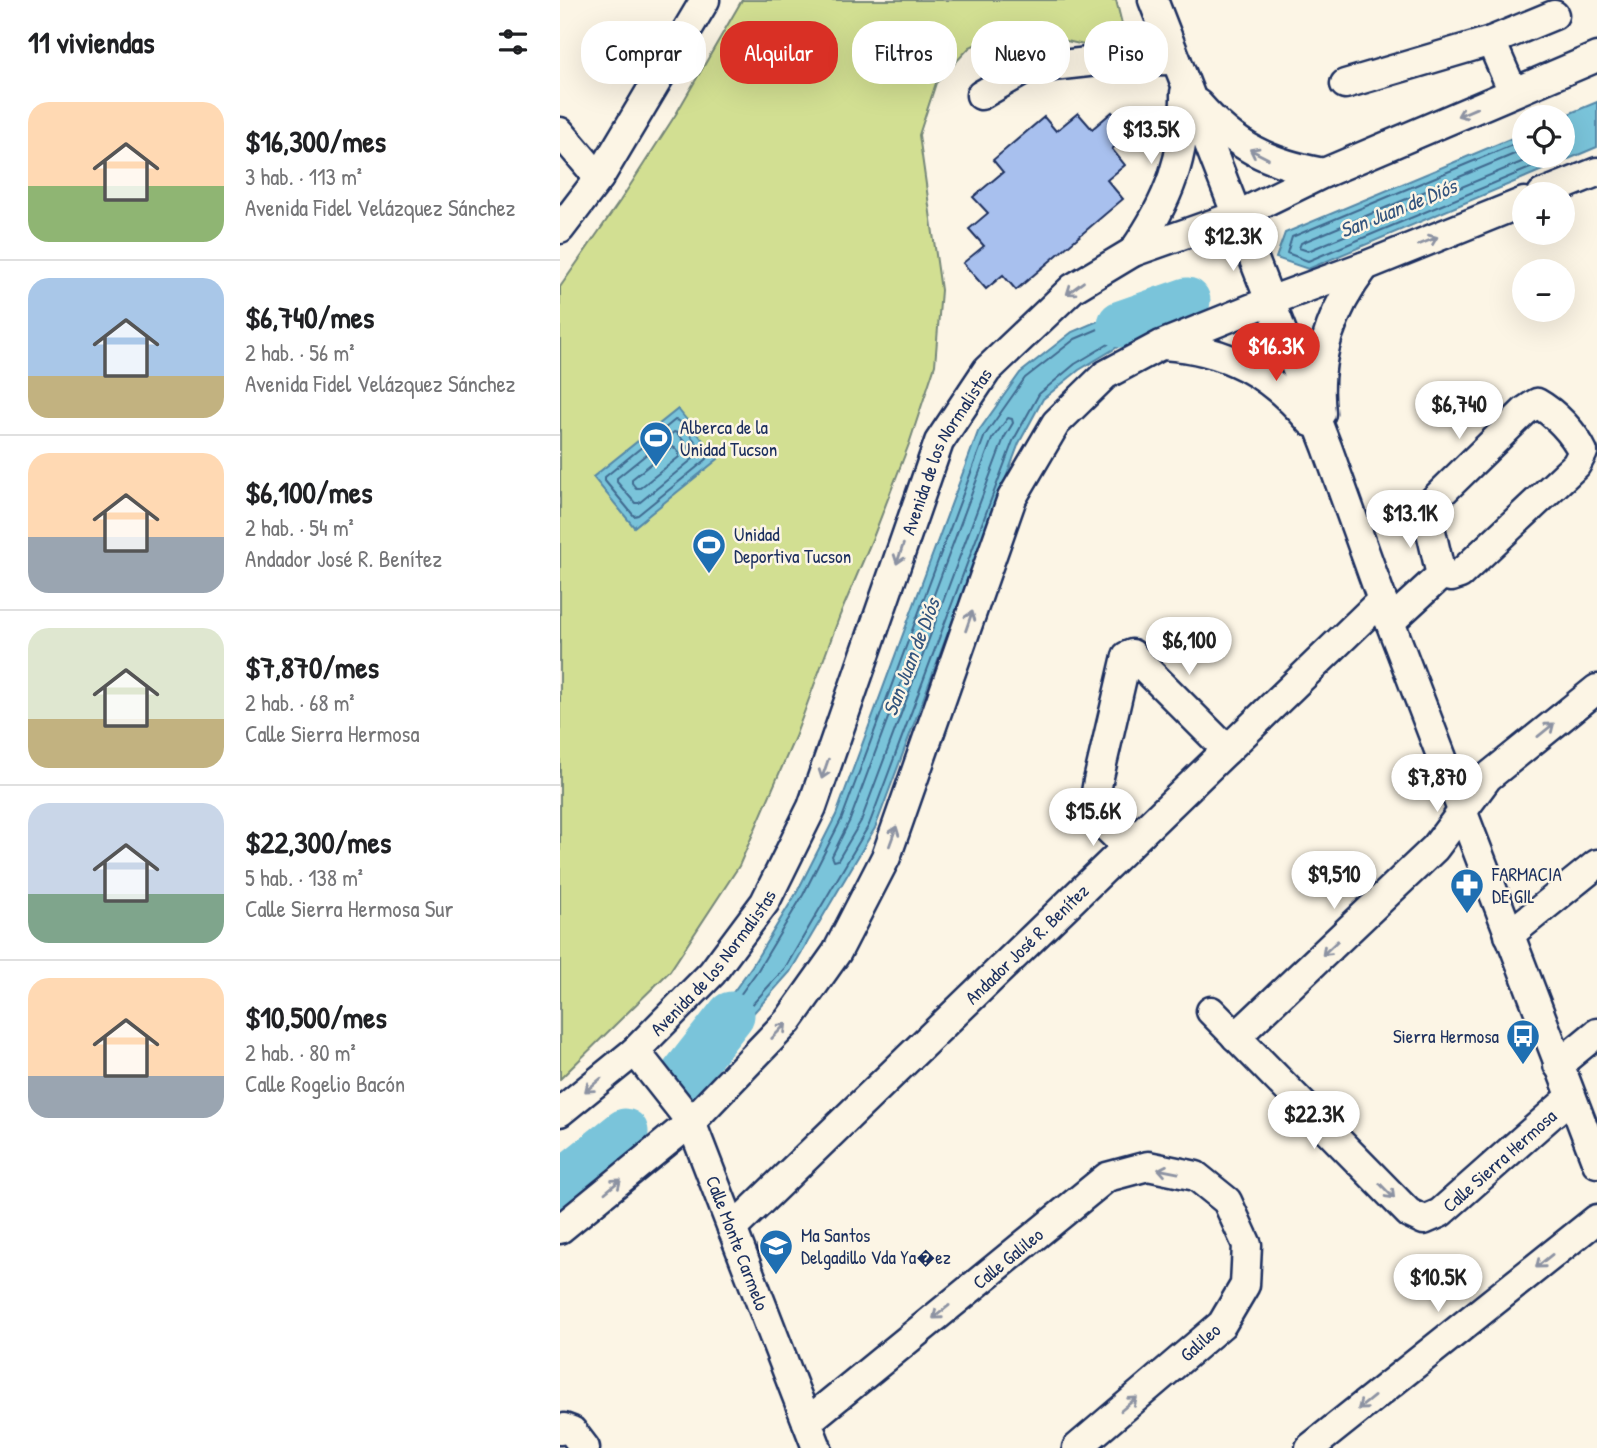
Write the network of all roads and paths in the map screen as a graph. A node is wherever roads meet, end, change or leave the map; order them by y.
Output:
1 (705, 0) edge
2 (1153, 0) edge
3 (1554, 15) dead end
4 (1491, 41) junction
5 (1597, 57) edge
6 (1180, 72) junction
7 (1345, 84) dead end
8 (1513, 92) junction
9 (981, 95) dead end
10 (560, 132) edge
11 (1597, 172) edge
12 (1324, 173) junction
13 (598, 178) junction
14 (1572, 182) edge
15 (1512, 207) edge
16 (1238, 215) junction
17 (560, 229) edge
18 (1133, 253) junction
19 (1365, 267) junction
20 (1270, 301) junction
21 (1161, 345) junction
22 (1327, 447) junction
23 (1441, 575) junction
24 (1386, 611) junction
25 (1597, 689) edge
26 (1227, 750) junction
27 (1462, 811) junction
28 (1127, 847) junction
29 (1597, 864) edge
30 (1509, 935) junction
31 (1211, 1011) dead end
32 (1597, 1034) edge
33 (1236, 1037) junction
34 (635, 1051) junction
35 (1558, 1065) junction
36 (1571, 1097) junction
37 (560, 1112) edge
38 (691, 1122) junction
39 (1597, 1163) edge
40 (1227, 1201) joint
41 (1597, 1219) edge
42 (732, 1228) junction
43 (560, 1229) edge
44 (807, 1422) junction
45 (560, 1430) edge
46 (585, 1448) edge
47 (817, 1448) edge
48 (1077, 1448) edge
49 (1310, 1448) edge

1 - 13 street
2 - 6 street
3 - 4 street
4 - 7 street
4 - 8 street
5 - 8 street, Avenida de los Normalistas
6 - 9 street
12 -> 6 street
6 - 16 street
6 - 18 street
8 -> 12 street, Avenida de los Normalistas
10 - 13 street
11 - 14 street
12 - 16 street, Avenida de los Normalistas
13 - 17 street
19 -> 15 street
16 - 18 street, Avenida de los Normalistas
16 - 20 street
18 -> 34 street, Avenida de los Normalistas
19 - 20 street
19 - 22 street
20 - 21 street
20 - 22 street
21 - 22 street
38 -> 21 street
22 - 24 street
23 - 23 street
23 - 24 street, Andador José R. Benítez
24 - 26 street, Andador José R. Benítez
24 - 27 street
27 -> 25 street
26 - 28 street, Andador José R. Benítez
26 - 28 street
27 - 30 street
27 -> 33 street
28 - 42 street, Andador José R. Benítez
29 - 30 street
30 - 35 street
31 - 33 street
32 - 35 street
33 -> 36 street, Calle Sierra Hermosa
34 -> 37 street, Avenida de los Normalistas
34 - 38 street, Calle Monte Carmelo
35 - 36 street
36 - 39 street
38 - 42 street, Calle Monte Carmelo
43 -> 38 street
40 -> 44 street, Calle Galileo
48 -> 40 street, Galileo
41 -> 49 street
42 - 44 street, Calle Monte Carmelo
44 - 47 street, Calle Monte Carmelo
45 - 46 street

